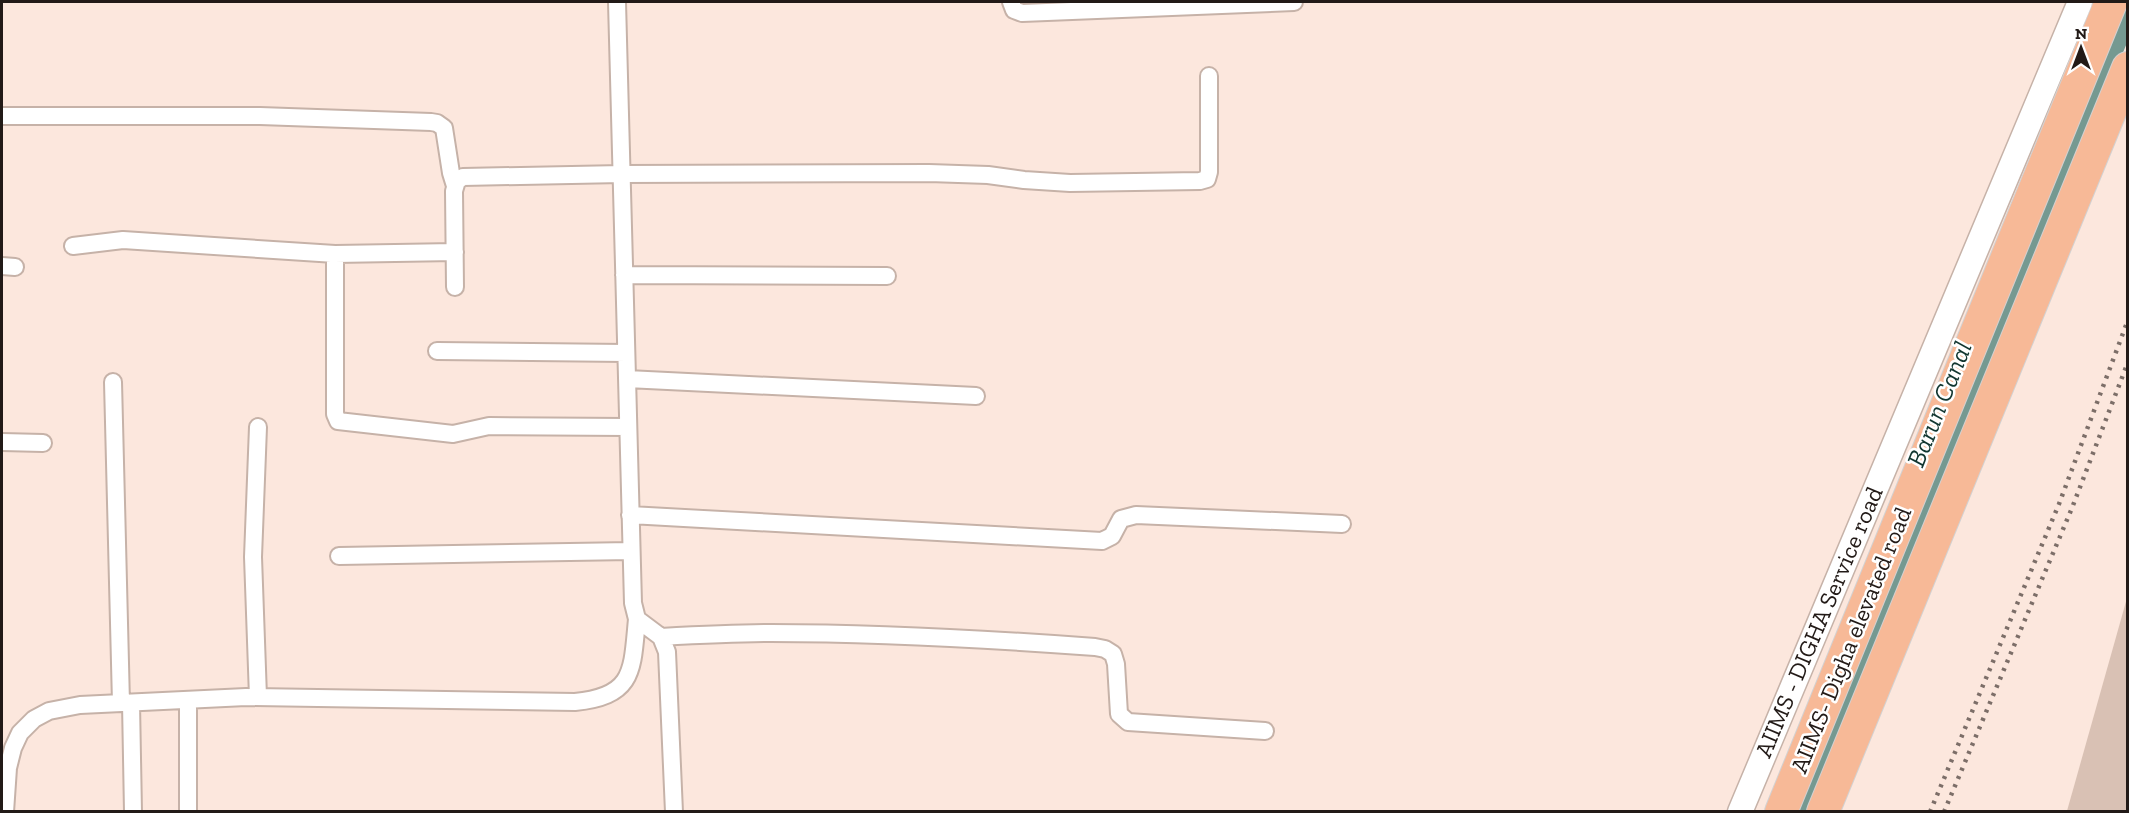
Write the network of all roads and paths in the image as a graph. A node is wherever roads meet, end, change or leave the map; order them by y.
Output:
1 (617, 2) edge
2 (1011, 2) edge
3 (1294, 2) edge
4 (2080, 2) edge
5 (2111, 2) edge
6 (2127, 68) edge
7 (1209, 75) dead end
8 (2, 116) edge
9 (622, 174) junction
10 (455, 186) junction
11 (73, 246) dead end
12 (455, 252) junction
13 (335, 254) junction
14 (624, 275) junction
15 (887, 276) dead end
16 (455, 287) dead end
17 (437, 351) dead end
18 (626, 353) junction
19 (627, 379) junction
20 (113, 382) dead end
21 (976, 396) dead end
22 (258, 427) dead end
23 (628, 427) junction
24 (2, 442) edge
25 (43, 442) dead end
26 (630, 515) junction
27 (1342, 524) dead end
28 (631, 551) junction
29 (339, 556) dead end
30 (637, 619) junction
31 (661, 637) junction
32 (258, 697) junction
33 (189, 700) junction
34 (126, 703) junction
35 (1265, 731) dead end
36 (5, 812) edge
37 (132, 812) edge
38 (188, 812) edge
39 (674, 812) edge
40 (1740, 812) edge
41 (1781, 812) edge
42 (1822, 812) edge

1 - 9 street
2 - 3 street
4 - 40 main road, AIIMS - DIGHA Service road
5 - 41 highway, AIIMS- Digha elevated road
6 - 42 highway, AIIMS- Digha elevated road
7 - 9 street
8 - 10 street
9 - 10 street
9 - 14 street
10 - 12 street
11 - 13 street
12 - 13 street
12 - 16 street
13 - 23 street
14 - 15 street
14 - 18 street
17 - 18 street
18 - 19 street
19 - 21 street
19 - 23 street
20 - 34 street
22 - 32 street
23 - 26 street
24 - 25 street
26 - 27 street
26 - 28 street
28 - 29 street
28 - 30 street
30 - 31 street
30 - 32 street
31 - 35 street
31 - 39 street
32 - 33 street
33 - 34 street
33 - 38 street
34 - 36 street
34 - 37 street

